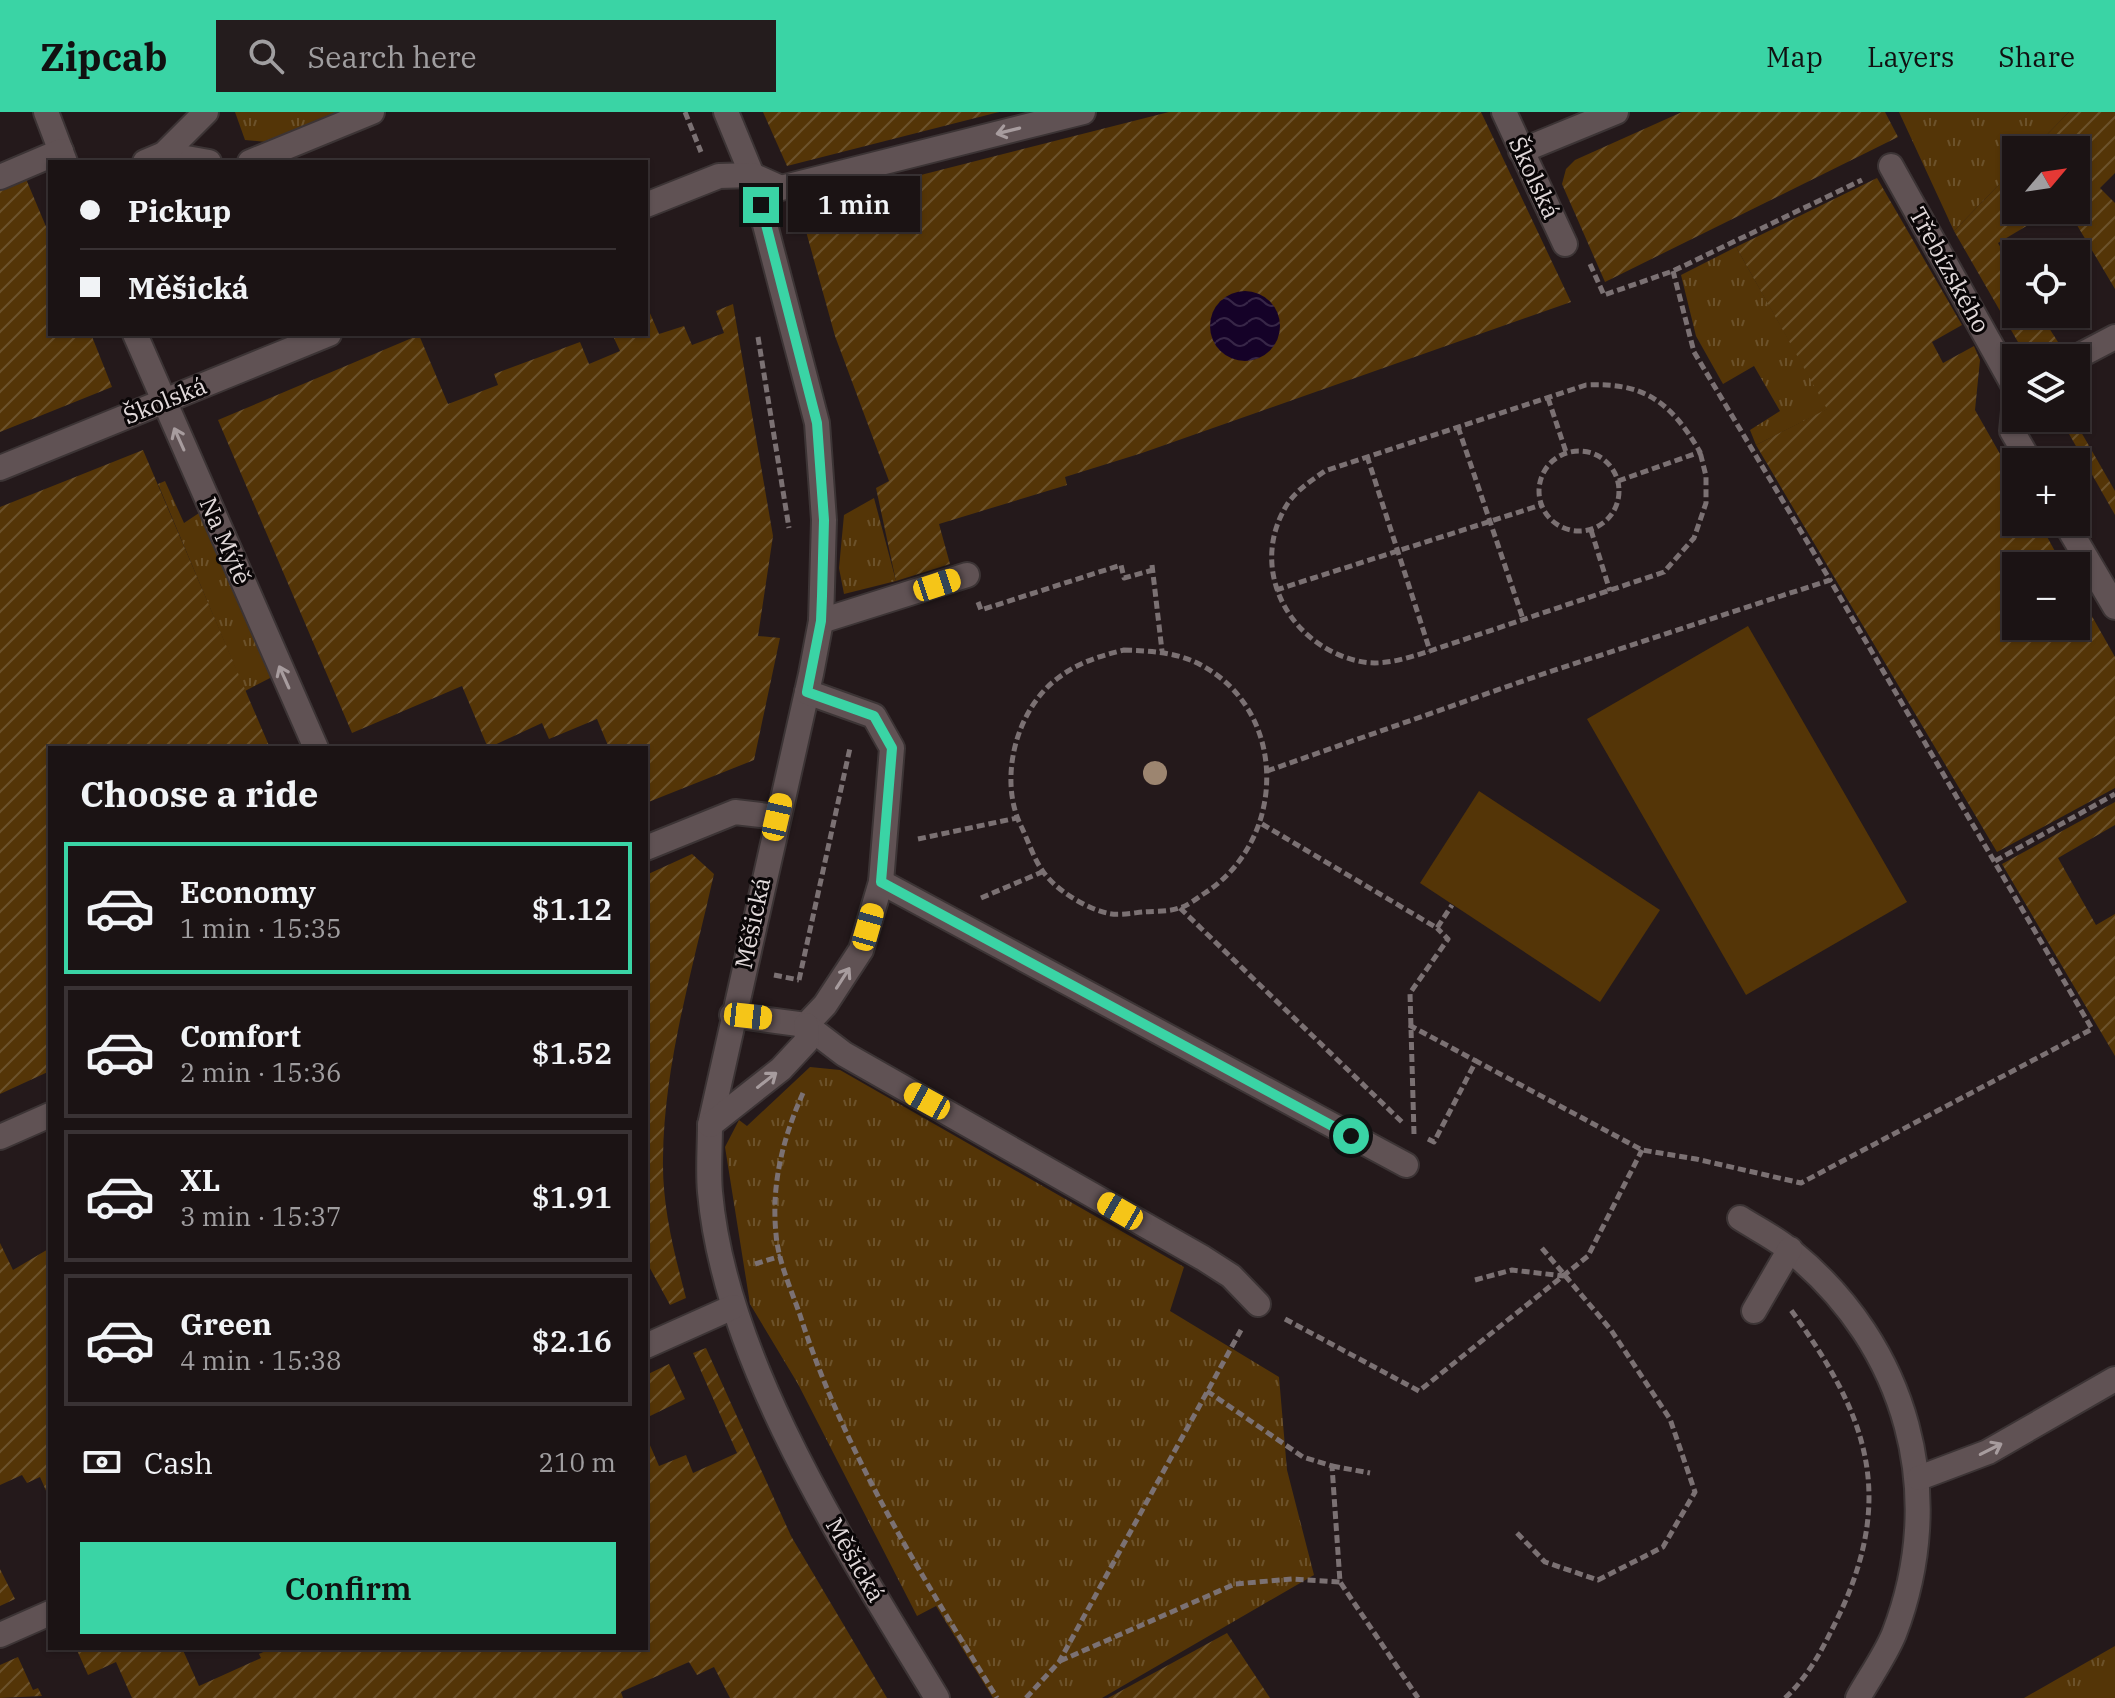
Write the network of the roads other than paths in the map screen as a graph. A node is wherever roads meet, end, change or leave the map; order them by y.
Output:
1 (46, 112) edge
2 (206, 112) edge
3 (372, 112) edge
4 (726, 112) edge
5 (1083, 112) edge
6 (1504, 112) edge
7 (1616, 112) edge
8 (1521, 151) junction
9 (63, 156) edge
10 (154, 158) edge
11 (182, 160) edge
12 (255, 160) edge
13 (48, 161) edge
14 (1891, 166) road end
15 (752, 175) junction
16 (0, 177) edge
17 (648, 204) edge
18 (1575, 248) road end
19 (136, 336) edge
20 (324, 336) edge
21 (2115, 337) edge
22 (2090, 350) edge
23 (2002, 365) edge
24 (163, 402) junction
25 (0, 468) edge
26 (2073, 536) edge
27 (967, 575) road end
28 (2115, 607) edge
29 (821, 621) junction
30 (807, 692) junction
31 (315, 746) edge
32 (777, 817) junction
33 (648, 847) edge
34 (881, 882) junction
35 (732, 1015) junction
36 (806, 1025) junction
37 (48, 1116) edge
38 (710, 1125) junction
39 (0, 1137) edge
40 (1406, 1165) road end
41 (1740, 1218) dead end
42 (1790, 1249) junction
43 (1258, 1304) road end
44 (733, 1307) junction
45 (1754, 1311) dead end
46 (648, 1345) edge
47 (2115, 1379) edge
48 (1919, 1478) junction
49 (48, 1614) edge
50 (0, 1635) edge
51 (937, 1698) edge
52 (1858, 1698) edge

1 - 9 street
2 - 10 street
3 - 12 street
4 - 15 street, Měšická
5 -> 15 street
6 - 8 street, Školská
7 - 8 street
8 - 18 street, Školská
10 - 11 street
13 - 16 street
14 - 23 street, Třebízského
15 - 17 street
15 - 29 street, Měšická
19 - 24 street, Na Mýtě
20 - 24 street, Školská
21 - 22 street
24 - 25 street, Školská
31 -> 24 street, Na Mýtě
26 - 28 street
27 - 29 street
29 - 30 street, Měšická
30 - 32 street, Měšická
30 - 34 street
32 - 33 street
32 - 35 street, Měšická
36 -> 34 street
34 - 40 street
35 - 36 street
35 - 38 street, Měšická
38 -> 36 street
36 - 43 street
37 - 39 street
38 - 44 street, Měšická
41 - 42 street
42 - 45 street
42 - 48 street
44 - 46 street
44 - 51 street, Měšická
48 -> 47 street
48 - 52 street
49 - 50 street

